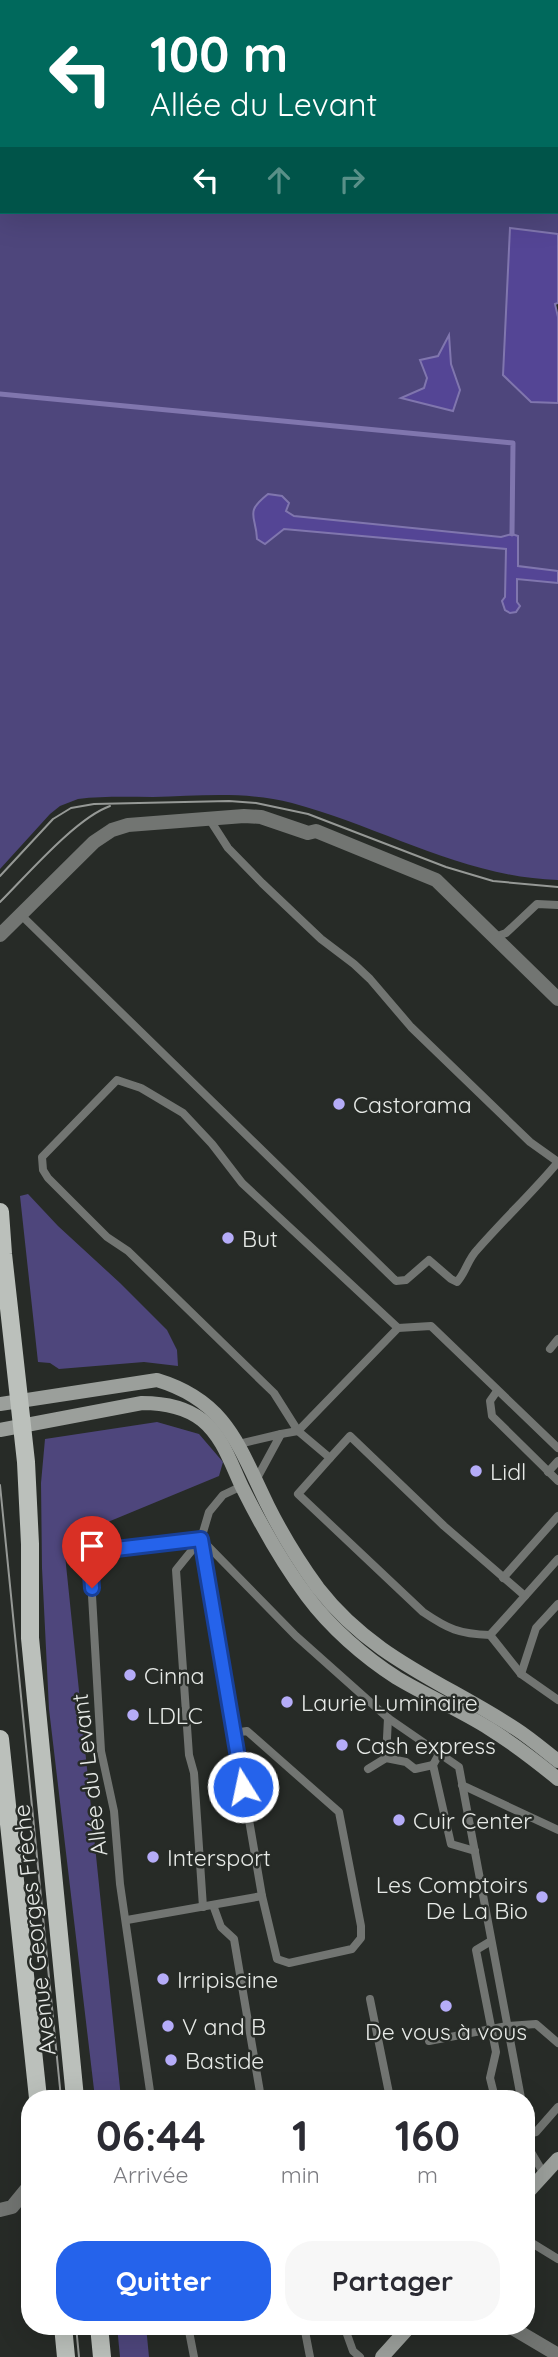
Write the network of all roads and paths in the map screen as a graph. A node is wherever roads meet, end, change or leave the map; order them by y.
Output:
1 (210, 820) junction
2 (558, 905) edge
3 (20, 914) junction
4 (0, 935) edge
5 (495, 937) junction
6 (558, 999) edge
7 (558, 1162) edge
8 (0, 1213) edge
9 (398, 1328) junction
10 (558, 1339) edge
11 (550, 1349) dead end
12 (497, 1391) junction
13 (19, 1402) junction
14 (0, 1404) edge
15 (22, 1426) junction
16 (0, 1430) edge
17 (298, 1431) junction
18 (281, 1434) junction
19 (239, 1444) junction
20 (558, 1448) edge
21 (330, 1458) junction
22 (558, 1461) edge
23 (548, 1472) junction
24 (256, 1480) junction
25 (558, 1481) edge
26 (242, 1486) junction
27 (558, 1516) edge
28 (201, 1539) junction
29 (558, 1559) edge
30 (503, 1578) junction
31 (524, 1596) junction
32 (558, 1604) edge
33 (490, 1635) junction
34 (521, 1674) junction
35 (558, 1699) edge
36 (387, 1718) junction
37 (234, 1733) junction
38 (0, 1739) edge
39 (439, 1754) junction
40 (386, 1758) junction
41 (558, 1760) edge
42 (433, 1765) junction
43 (368, 1769) dead end
44 (558, 1779) edge
45 (462, 1785) junction
46 (558, 1830) edge
47 (475, 1851) junction
48 (262, 1896) junction
49 (213, 1905) junction
50 (203, 1907) junction
51 (127, 1920) junction
52 (491, 1941) junction
53 (370, 1999) dead end
54 (507, 2026) junction
55 (492, 2029) junction
56 (429, 2041) dead end
57 (558, 2043) edge
58 (37, 2090) edge
59 (74, 2090) edge
60 (149, 2090) edge
61 (260, 2090) edge
62 (388, 2090) edge
63 (493, 2090) edge
64 (519, 2090) edge
65 (558, 2107) edge
66 (535, 2132) edge
67 (535, 2159) edge
68 (558, 2159) edge
69 (544, 2174) junction
70 (535, 2184) edge
71 (21, 2196) edge
72 (0, 2210) edge
73 (535, 2246) edge
74 (558, 2259) edge
75 (64, 2335) edge
76 (100, 2335) edge
77 (190, 2335) edge
78 (306, 2335) edge
79 (348, 2335) edge
80 (402, 2335) edge
81 (524, 2335) edge
82 (558, 2355) edge
83 (66, 2357) edge
84 (102, 2357) edge
85 (194, 2357) edge
86 (310, 2357) edge
87 (360, 2357) edge
88 (382, 2357) edge

1 - 3 street
1 - 5 street
1 - 7 lane
2 - 5 lane
3 - 4 street
3 - 7 lane
5 - 6 street
8 - 13 main road, Avenue Georges Frêche
9 - 12 lane
9 - 17 lane
9 - 17 lane
10 - 11 lane
12 - 20 lane
12 - 23 lane
13 - 14 main road
13 - 15 main road, Avenue Georges Frêche
13 - 19 main road
15 - 16 main road
15 - 26 main road
15 - 59 main road, Avenue Georges Frêche
17 - 18 lane
17 - 21 lane
18 - 19 lane
18 - 24 lane
19 - 24 main road
21 - 30 lane
21 - 33 lane
22 - 23 lane
23 - 25 lane
24 - 41 main road
26 - 28 lane
26 - 44 main road
27 - 30 lane
28 - 36 lane
28 - 37 lane
28 - 50 lane
28 - 51 lane, Allée du Levant
29 - 31 lane
30 - 31 lane
31 - 33 lane
32 - 34 lane
33 - 34 lane
34 - 35 lane
36 - 39 lane
36 - 40 lane
37 - 48 lane
37 - 48 lane
38 - 58 main road, Avenue Georges Frêche
39 - 42 lane
39 - 45 lane
40 - 42 lane
40 - 43 lane
42 - 47 lane
45 - 46 lane
45 - 47 lane
47 - 52 lane
48 - 49 lane
49 - 50 lane
49 - 61 lane
50 - 51 lane
51 - 60 lane, Allée du Levant
52 - 54 lane
52 - 55 lane
53 - 62 lane
54 - 55 lane
54 - 57 lane
54 - 64 lane
55 - 56 lane
55 - 63 lane
65 - 66 lane
67 - 69 lane
68 - 69 main road
69 - 70 main road
71 - 72 street
73 - 74 lane
75 - 83 main road
76 - 84 main road
77 - 85 lane
78 - 86 lane
79 - 87 lane
80 - 88 main road
81 - 82 street

